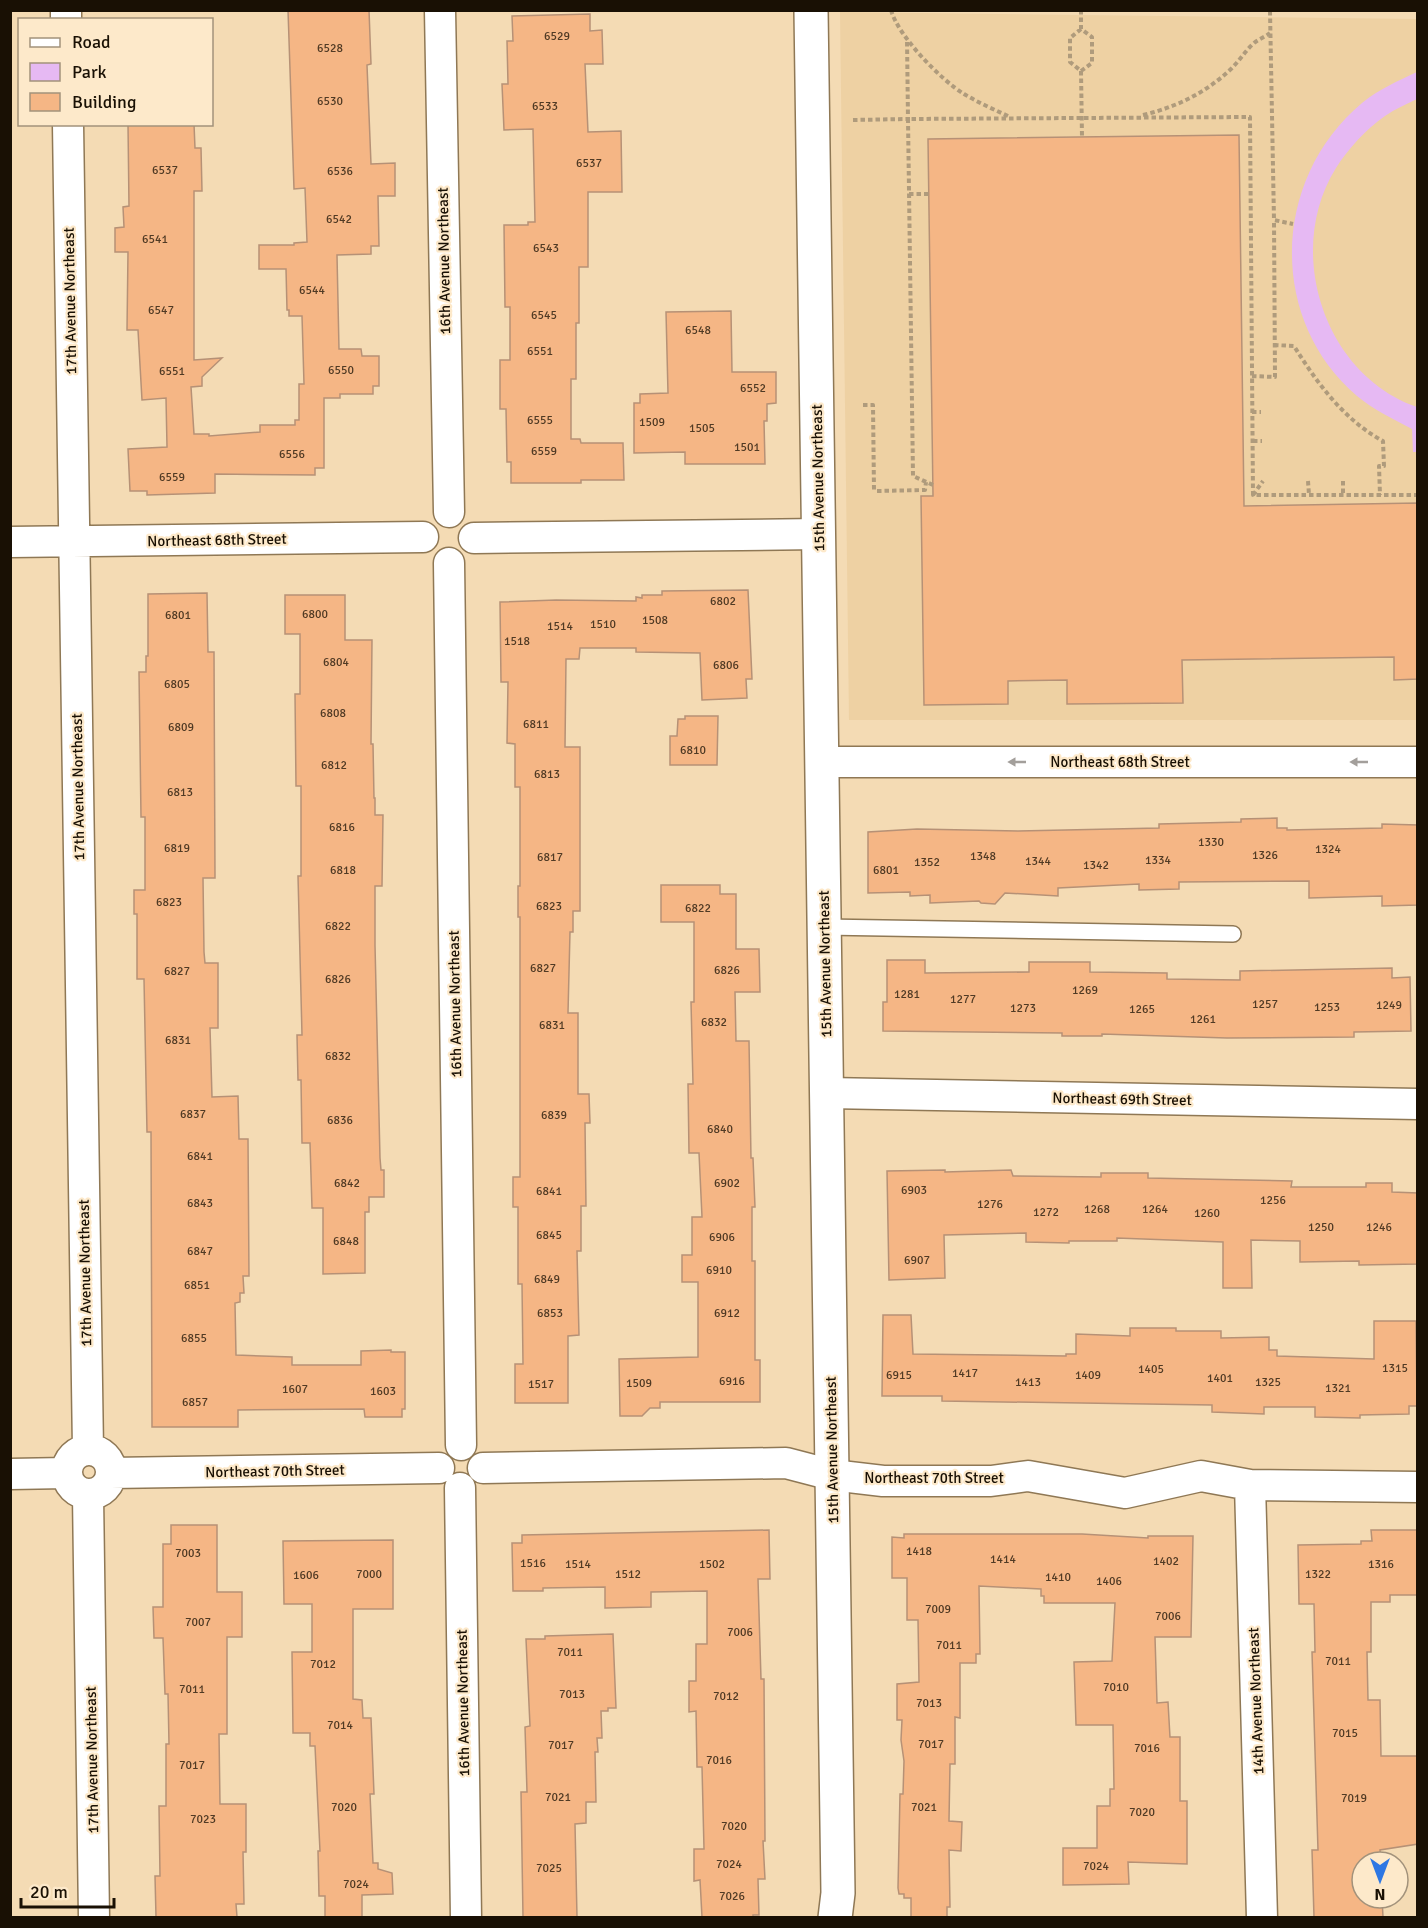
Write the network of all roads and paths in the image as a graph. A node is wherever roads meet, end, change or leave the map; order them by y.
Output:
1 (440, 10) edge
2 (812, 10) edge
3 (891, 10) edge
4 (1081, 10) edge
5 (1270, 11) edge
6 (1081, 29) junction
7 (1270, 33) junction
8 (907, 39) junction
9 (1080, 70) junction
10 (1082, 117) junction
11 (1133, 117) junction
12 (1013, 118) junction
13 (853, 120) dead end
14 (908, 120) junction
15 (68, 126) edge
16 (1082, 137) dead end
17 (909, 194) junction
18 (929, 194) dead end
19 (1274, 220) junction
20 (1293, 224) dead end
21 (1274, 345) junction
22 (1252, 376) junction
23 (863, 405) dead end
24 (1252, 412) junction
25 (1261, 412) dead end
26 (1253, 441) junction
27 (1262, 441) dead end
28 (1263, 481) dead end
29 (1308, 481) dead end
30 (1343, 481) dead end
31 (926, 482) junction
32 (933, 485) dead end
33 (1253, 495) junction
34 (1309, 495) junction
35 (1343, 495) junction
36 (1380, 495) junction
37 (1418, 495) edge
38 (449, 512) junction
39 (819, 534) junction
40 (423, 537) junction
41 (474, 538) junction
42 (10, 542) edge
43 (74, 542) junction
44 (449, 563) junction
45 (822, 762) junction
46 (1418, 762) edge
47 (824, 927) junction
48 (1233, 934) dead end
49 (827, 1093) junction
50 (1418, 1104) edge
51 (462, 1445) junction
52 (88, 1450) junction
53 (439, 1468) junction
54 (483, 1468) junction
55 (66, 1473) junction
56 (111, 1473) junction
57 (10, 1474) edge
58 (832, 1475) junction
59 (1250, 1485) junction
60 (1418, 1487) edge
61 (460, 1488) junction
62 (88, 1495) junction
63 (94, 1917) edge
64 (466, 1917) edge
65 (835, 1917) edge
66 (1262, 1917) edge

1 - 38 street, 16th Avenue Northeast
2 - 39 main road, 15th Avenue Northeast
3 - 8 path
4 - 6 path
5 - 7 path
6 - 9 path
6 - 9 path
7 - 11 path
7 - 19 path
8 - 12 path
8 - 14 path
9 - 10 path
10 - 11 path
10 - 12 path
10 - 16 path
11 - 22 path
12 - 14 path
13 - 14 path
14 - 17 path
15 - 43 street, 17th Avenue Northeast
17 - 18 path
17 - 31 path
19 - 20 path
19 - 21 path
21 - 22 path
21 - 36 path
22 - 24 path
23 - 31 path
24 - 25 path
24 - 26 path
26 - 27 path
26 - 33 path
28 - 33 path
29 - 34 path
30 - 35 path
31 - 32 path
33 - 34 path
34 - 35 path
35 - 36 path
36 - 37 path
38 - 40 street
38 - 41 street
39 - 41 street
39 - 45 main road, 15th Avenue Northeast
40 - 43 street, Northeast 68th Street
40 - 44 street
41 - 44 street
42 - 43 street, Northeast 68th Street
43 - 52 street, 17th Avenue Northeast
44 - 51 street, 16th Avenue Northeast
46 -> 45 street, Northeast 68th Street
45 - 47 main road, 15th Avenue Northeast
47 - 48 lane
47 - 49 main road, 15th Avenue Northeast
49 - 50 street, Northeast 69th Street
49 - 58 main road, 15th Avenue Northeast
51 - 53 street
51 - 54 street
52 - 55 street
52 - 56 street
53 - 56 street, Northeast 70th Street
53 - 61 street
54 - 58 street, Northeast 70th Street
54 - 61 street
55 - 57 street
55 - 62 street
56 - 62 street
58 - 59 street, Northeast 70th Street
58 - 65 main road, 15th Avenue Northeast
59 - 60 street, Northeast 70th Street
59 - 66 street, 14th Avenue Northeast
61 - 64 street, 16th Avenue Northeast
62 - 63 street, 17th Avenue Northeast

